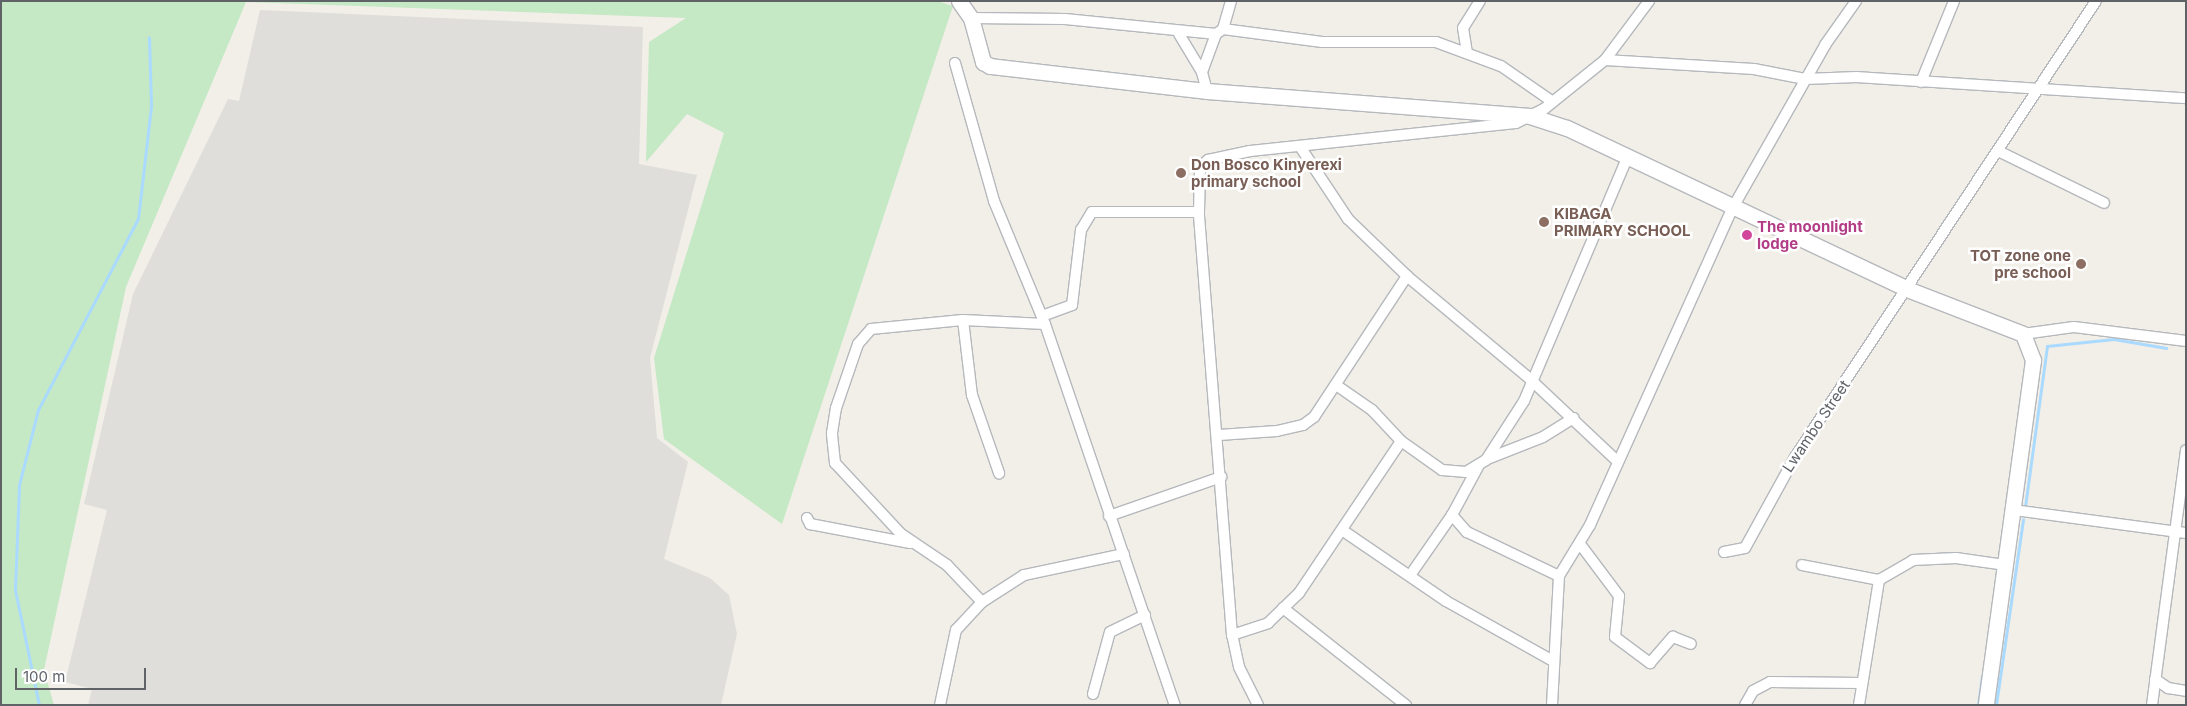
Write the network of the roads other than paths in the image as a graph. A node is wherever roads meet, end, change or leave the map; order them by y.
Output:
1 (958, 1) edge
2 (1231, 1) edge
3 (1480, 1) edge
4 (1649, 1) edge
5 (1856, 1) edge
6 (1954, 1) edge
7 (2096, 1) edge
8 (971, 18) junction
9 (1220, 32) junction
10 (1179, 34) junction
11 (1467, 53) junction
12 (1605, 60) junction
13 (955, 63) dead end
14 (1202, 72) junction
15 (1805, 79) junction
16 (1921, 82) junction
17 (2038, 88) junction
18 (1207, 91) junction
19 (2186, 98) edge
20 (1553, 102) junction
21 (1530, 116) junction
22 (1301, 148) junction
23 (1998, 151) junction
24 (1628, 156) junction
25 (2104, 203) dead end
26 (1732, 209) junction
27 (1199, 212) junction
28 (1406, 276) junction
29 (1907, 289) junction
30 (963, 320) junction
31 (1044, 320) junction
32 (2023, 334) junction
33 (2186, 341) edge
34 (1530, 380) junction
35 (1336, 385) junction
36 (1574, 418) junction
37 (1219, 435) junction
38 (1401, 442) junction
39 (2186, 450) edge
40 (1618, 461) junction
41 (1482, 463) junction
42 (998, 472) dead end
43 (1222, 477) junction
44 (2014, 510) junction
45 (1452, 515) junction
46 (1109, 516) junction
47 (807, 518) dead end
48 (1342, 530) junction
49 (2180, 532) edge
50 (912, 543) junction
51 (1580, 544) junction
52 (1724, 552) dead end
53 (1124, 554) junction
54 (1802, 565) dead end
55 (2005, 565) junction
56 (1411, 574) junction
57 (1559, 576) junction
58 (1879, 580) junction
59 (982, 602) junction
60 (1283, 608) junction
61 (1145, 615) junction
62 (1232, 635) junction
63 (1691, 644) dead end
64 (1551, 660) junction
65 (2155, 679) junction
66 (1860, 683) junction
67 (2186, 691) edge
68 (1092, 694) dead end
69 (940, 705) edge
70 (1175, 705) edge
71 (1258, 705) edge
72 (1406, 705) edge
73 (1552, 705) edge
74 (1745, 705) edge
75 (1859, 705) edge
76 (1986, 705) edge
77 (2152, 705) edge

1 - 8 street
2 - 9 street
3 - 11 street
4 - 12 street
5 - 15 street
6 - 16 street
7 - 17 street
8 - 10 street
8 - 18 street
9 - 10 street
9 - 11 street
9 - 14 street
10 - 14 street
11 - 20 street
12 - 15 street
12 - 20 street
13 - 31 street
14 - 18 street
15 - 16 street
15 - 26 street
16 - 17 street
17 - 19 street
17 - 23 street
18 - 21 street
20 - 21 street
21 - 22 street
21 - 24 street
22 - 27 street
22 - 28 street
23 - 25 street
23 - 29 street
24 - 26 street
24 - 34 street
26 - 29 street
26 - 40 street
27 - 31 street
27 - 37 street
28 - 34 street
28 - 35 street
29 - 32 street
29 - 52 street, Lwambo Street
30 - 31 street
30 - 42 street
30 - 50 street
31 - 46 street
32 - 33 street
32 - 44 street
34 - 36 street
34 - 41 street
35 - 37 street
35 - 38 street
36 - 40 street
36 - 41 street
37 - 43 street
38 - 41 street
38 - 48 street
39 - 49 street
40 - 51 street
41 - 45 street
43 - 46 street
43 - 62 street
44 - 49 street
44 - 55 street
45 - 56 street
45 - 57 street
46 - 53 street
47 - 50 street
48 - 56 street
48 - 60 street
49 - 65 street
50 - 59 street
51 - 57 street
51 - 63 street
53 - 59 street
53 - 61 street
54 - 58 street
55 - 58 street
55 - 76 street
56 - 64 street
57 - 64 street
58 - 66 street
59 - 69 street
60 - 62 street
60 - 72 street
61 - 68 street
61 - 70 street
62 - 71 street
64 - 73 street
65 - 67 street
65 - 77 street
66 - 74 street
66 - 75 street

